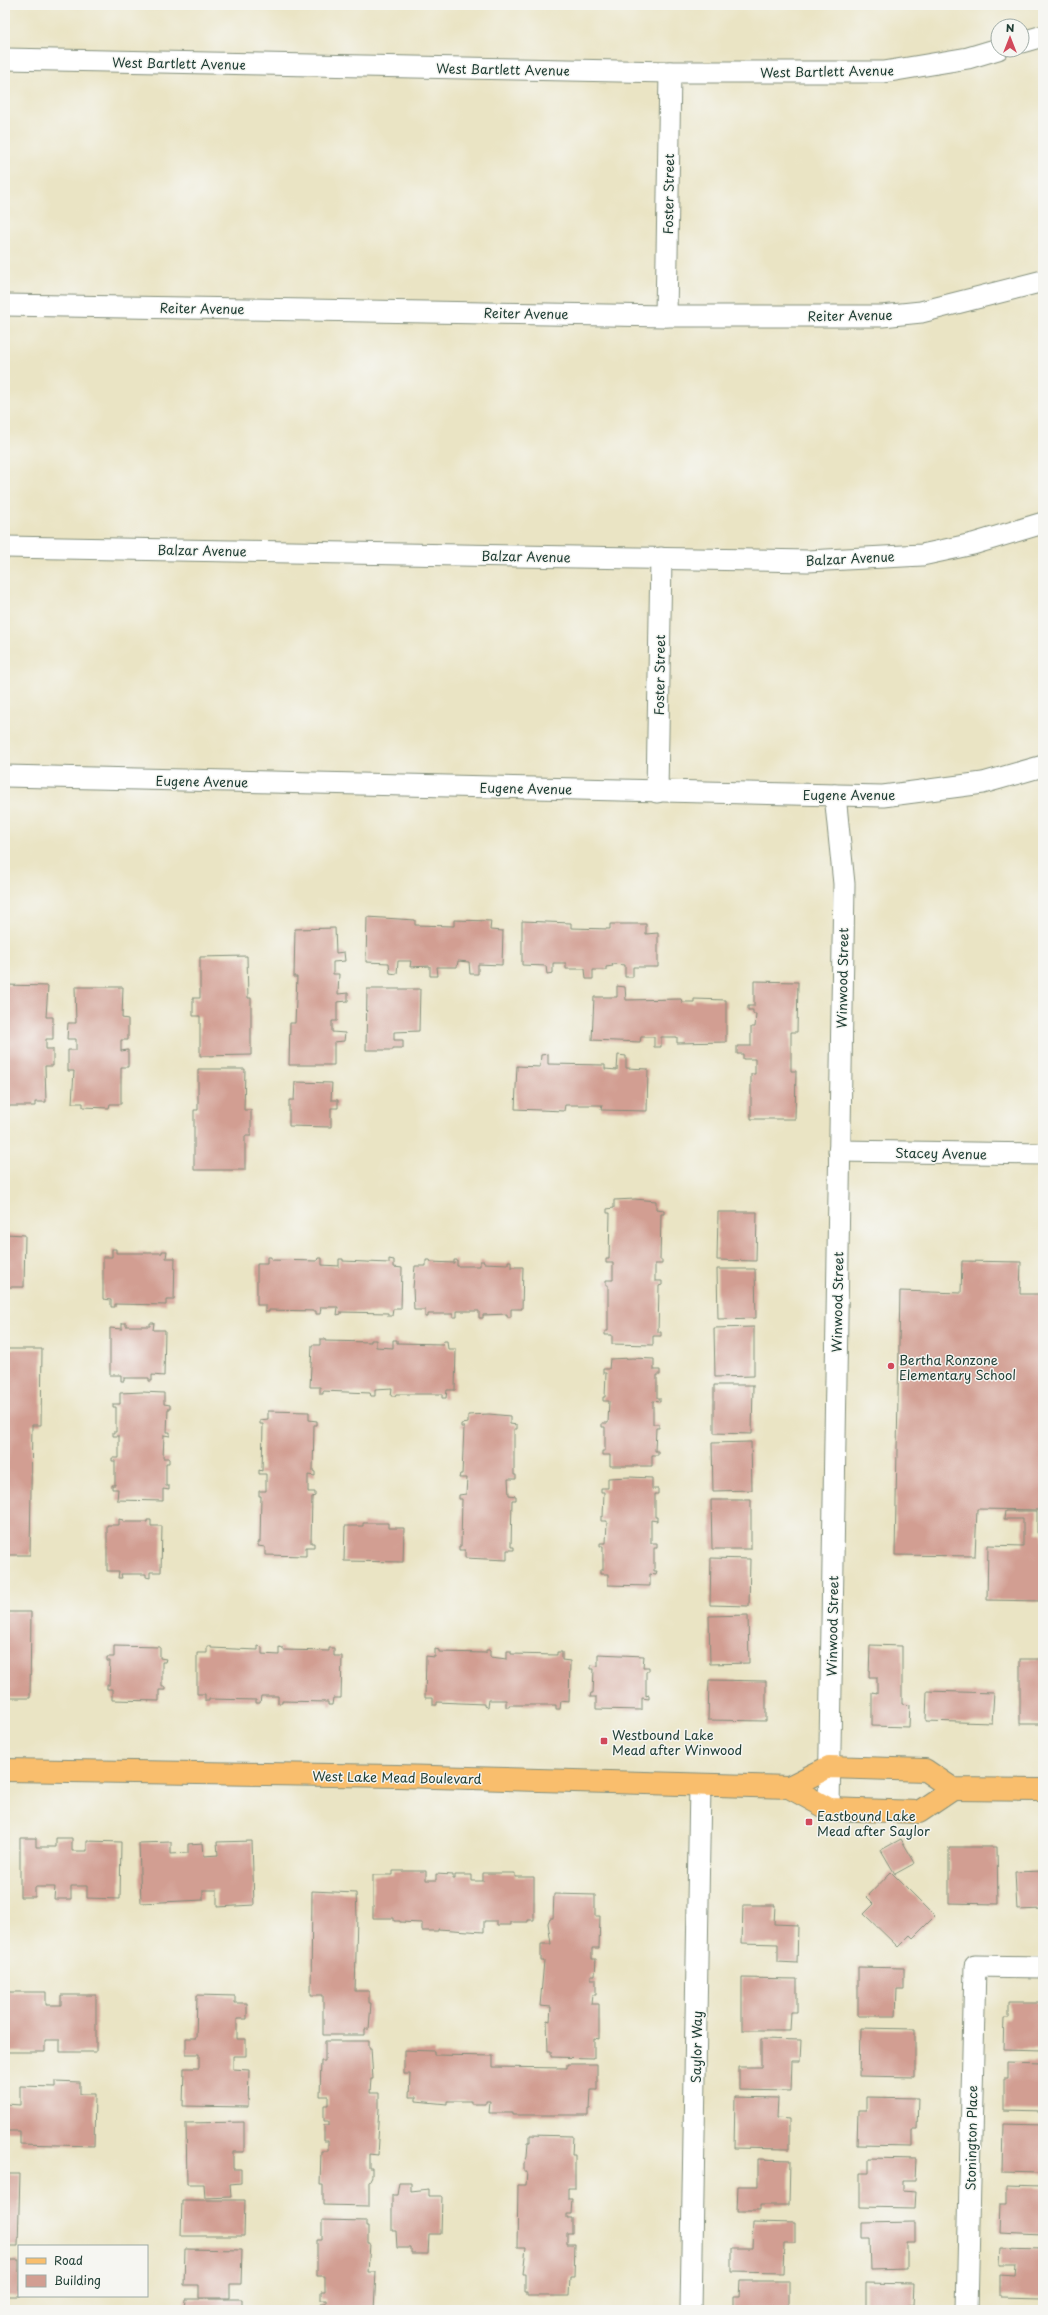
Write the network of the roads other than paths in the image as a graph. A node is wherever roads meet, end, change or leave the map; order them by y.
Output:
1 (1043, 36) edge
2 (1030, 40) edge
3 (990, 51) edge
4 (5, 59) edge
5 (670, 72) junction
6 (1043, 281) edge
7 (5, 305) edge
8 (666, 316) junction
9 (1043, 523) edge
10 (5, 547) edge
11 (661, 558) junction
12 (1043, 766) edge
13 (5, 776) edge
14 (657, 792) junction
15 (835, 795) junction
16 (839, 1151) junction
17 (1043, 1154) edge
18 (829, 1767) junction
19 (5, 1770) edge
20 (700, 1785) junction
21 (790, 1787) junction
22 (953, 1789) junction
23 (1043, 1790) edge
24 (829, 1809) junction
25 (1043, 1967) edge
26 (691, 2310) edge
27 (967, 2310) edge

1 - 2 street
3 - 5 street, West Bartlett Avenue
4 - 5 street, West Bartlett Avenue
5 - 8 street, Foster Street
6 - 8 street, Reiter Avenue
7 - 8 street, Reiter Avenue
9 - 11 street, Balzar Avenue
10 - 11 street, Balzar Avenue
11 - 14 street, Foster Street
12 - 15 street, Eugene Avenue
13 - 14 street, Eugene Avenue
14 - 15 street, Eugene Avenue
15 - 16 street, Winwood Street
16 - 17 street, Stacey Avenue
16 - 18 street, Winwood Street
18 - 21 main road, West Lake Mead Boulevard
18 - 22 main road, West Lake Mead Boulevard
18 - 24 street, Winwood Street
19 - 20 main road, West Lake Mead Boulevard
20 - 21 main road, West Lake Mead Boulevard
20 - 26 street, Saylor Way
21 - 24 main road, West Lake Mead Boulevard
22 - 23 main road
22 - 24 main road, West Lake Mead Boulevard
25 - 27 street, Stonington Place

